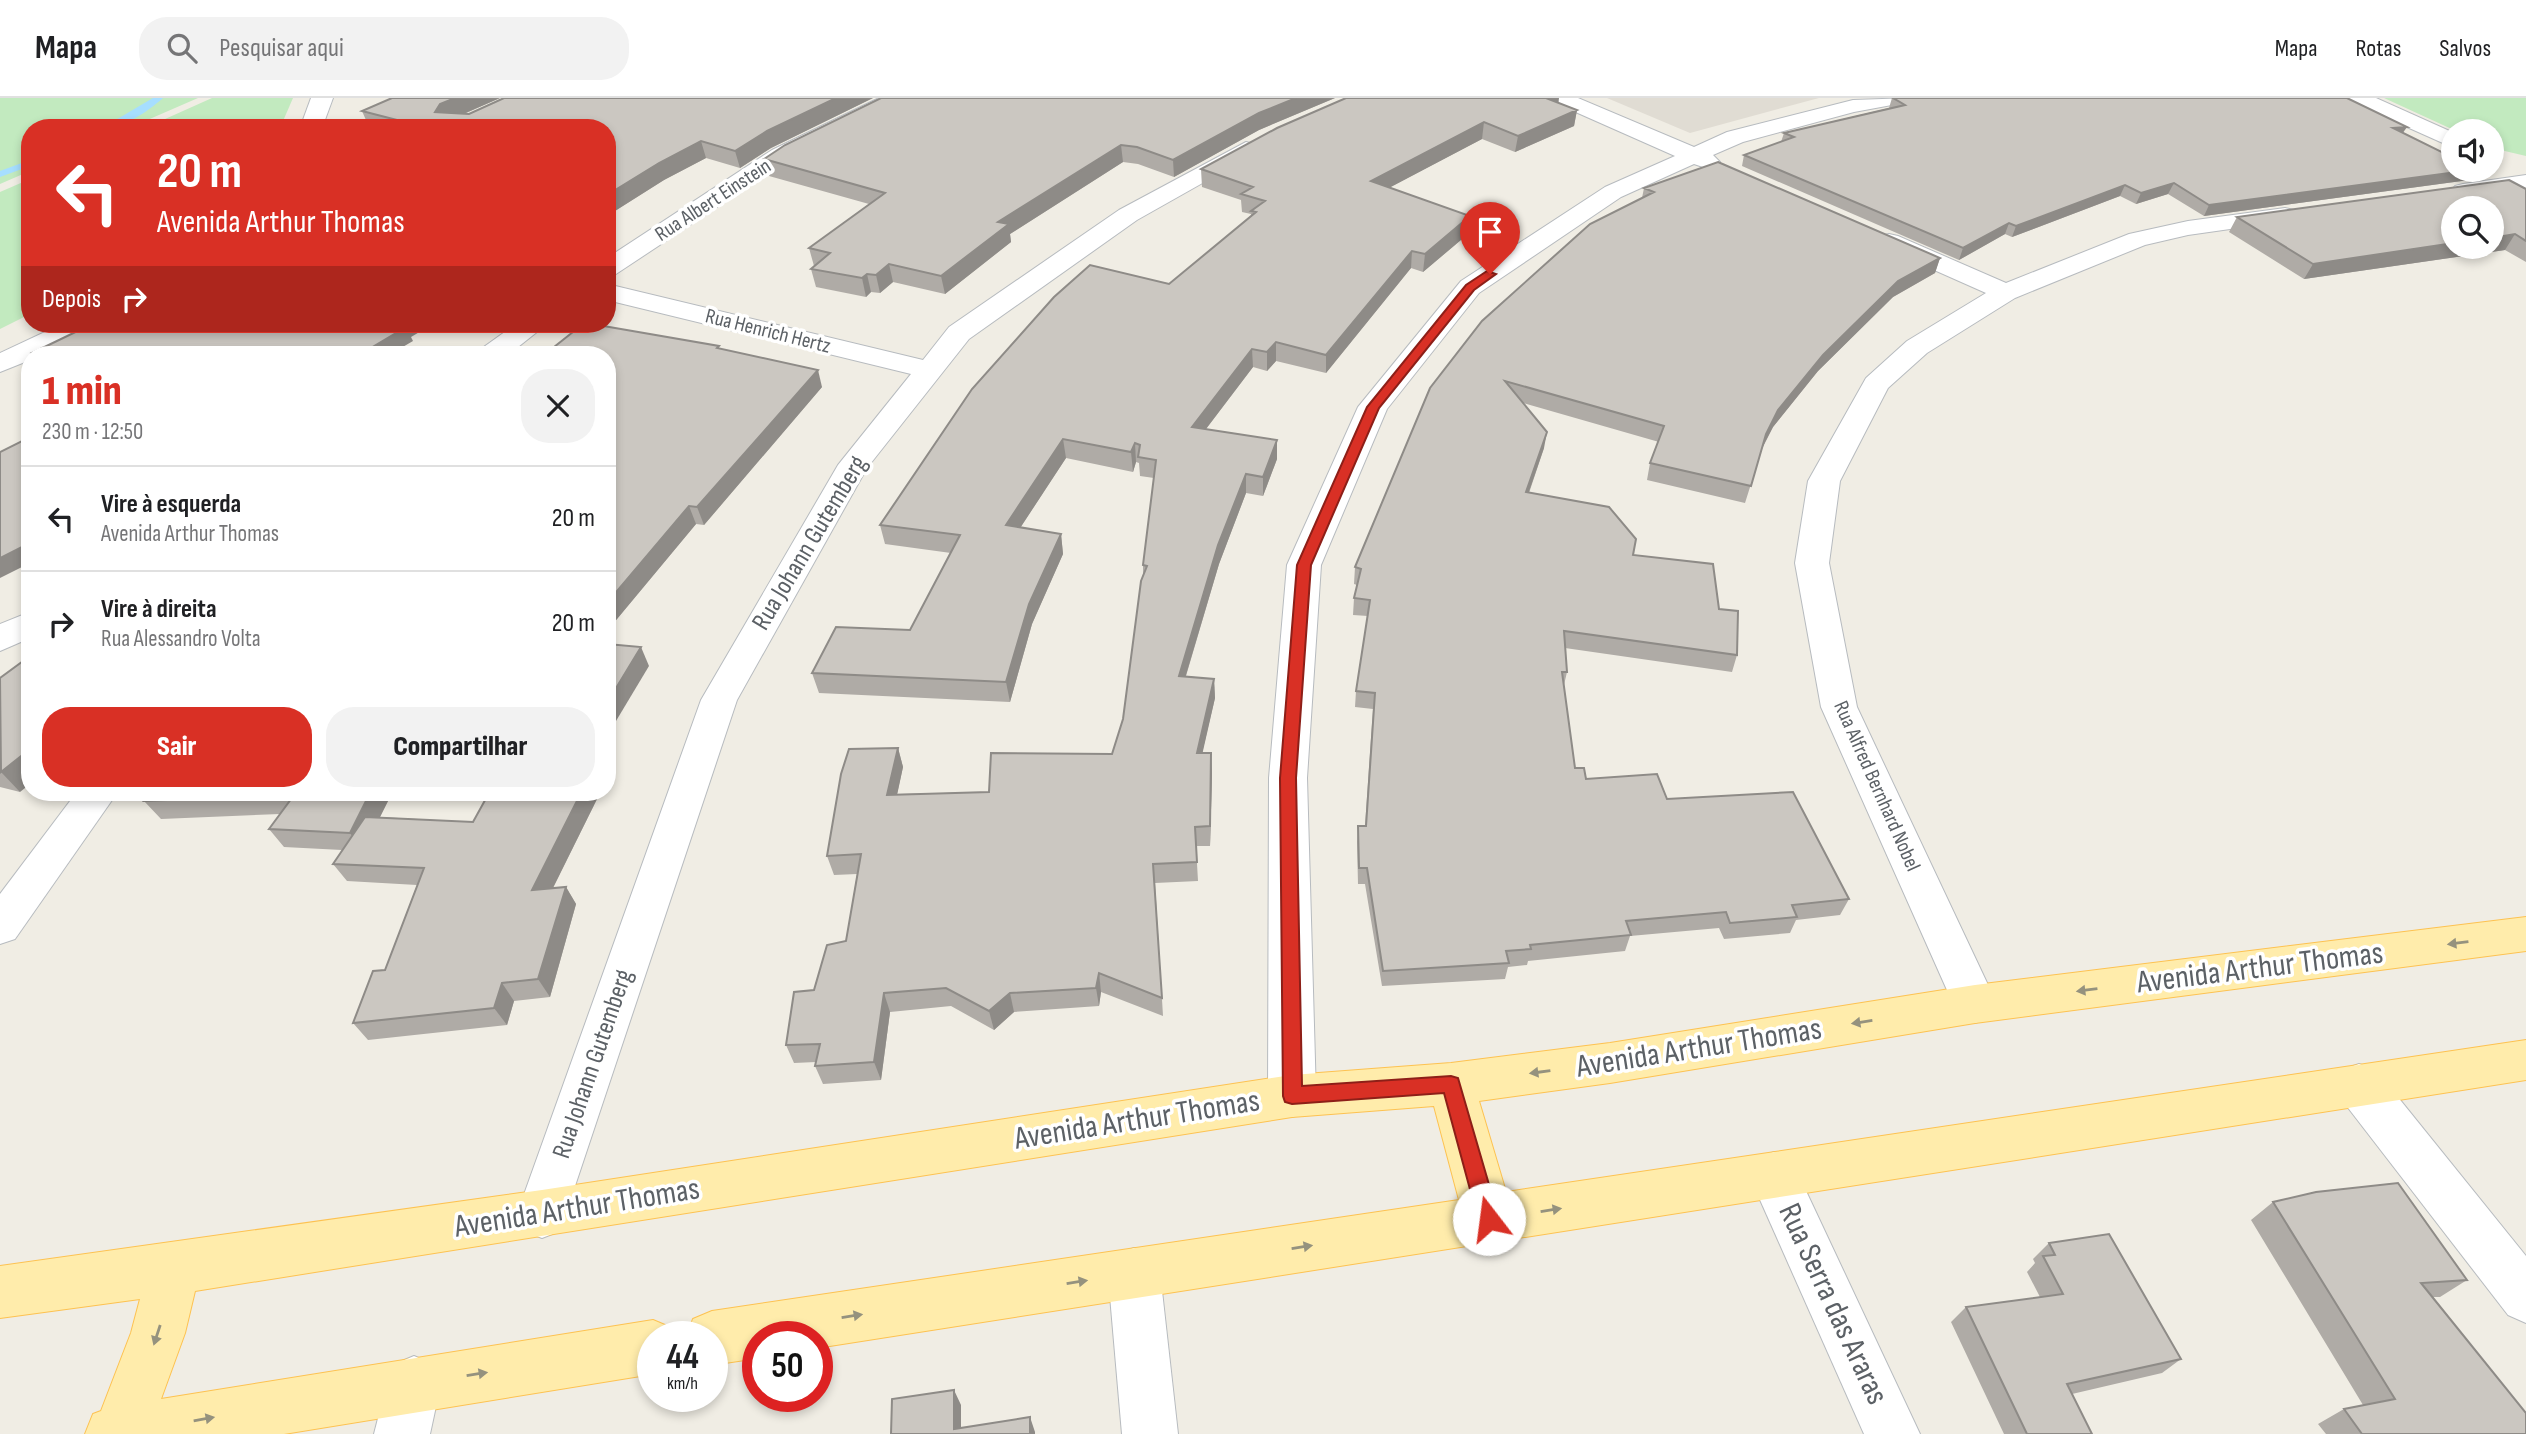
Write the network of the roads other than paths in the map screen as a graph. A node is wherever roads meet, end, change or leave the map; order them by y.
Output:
1 (321, 98) edge
2 (896, 98) edge
3 (1560, 98) edge
4 (1901, 98) edge
5 (2358, 98) edge
6 (315, 119) edge
7 (2441, 135) edge
8 (1268, 137) edge
9 (1695, 155) junction
10 (1732, 172) edge
11 (2515, 173) edge
12 (2526, 174) edge
13 (2440, 193) edge
14 (2309, 212) edge
15 (1869, 232) edge
16 (616, 263) edge
17 (2006, 292) junction
18 (616, 294) edge
19 (64, 333) edge
20 (521, 333) edge
21 (37, 346) edge
22 (503, 346) edge
23 (21, 354) edge
24 (0, 364) edge
25 (929, 370) junction
26 (21, 628) edge
27 (0, 639) edge
28 (91, 801) edge
29 (0, 927) edge
30 (2526, 934) edge
31 (1975, 1004) junction
32 (2526, 1059) edge
33 (1451, 1084) junction
34 (2358, 1085) junction
35 (1292, 1096) junction
36 (1774, 1175) junction
37 (542, 1214) junction
38 (1489, 1219) junction
39 (174, 1269) junction
40 (1134, 1273) junction
41 (0, 1292) edge
42 (2526, 1297) edge
43 (728, 1336) edge
44 (637, 1351) edge
45 (408, 1409) edge
46 (117, 1433) edge
47 (1150, 1434) edge
48 (1892, 1434) edge

1 - 6 street
2 - 16 street, Rua Albert Einstein
3 - 9 street
4 - 9 street
5 - 7 street
8 - 25 street, Rua Johann Gutemberg
9 - 10 street
9 - 35 street
11 - 12 street
11 - 13 street
14 - 17 street, Rua Alfred Bernhard Nobel
15 - 17 street
17 - 31 street, Rua Alfred Bernhard Nobel
18 - 25 street, Rua Henrich Hertz
19 - 21 street
20 - 22 street
23 - 24 street
25 - 37 street, Rua Johann Gutemberg
26 - 27 street
28 - 29 street
30 -> 31 main road, Avenida Arthur Thomas
31 -> 33 main road, Avenida Arthur Thomas
32 - 34 main road
33 - 35 main road, Avenida Arthur Thomas
33 - 38 main road
34 - 36 main road
34 - 42 street
35 - 37 main road, Avenida Arthur Thomas
38 -> 36 main road
36 - 48 street, Rua Serra das Araras
37 - 39 main road, Avenida Arthur Thomas
40 -> 38 main road
39 - 41 main road, Avenida Arthur Thomas
39 -> 46 main road
43 -> 40 main road
40 - 47 street
45 -> 44 main road
46 -> 45 main road

